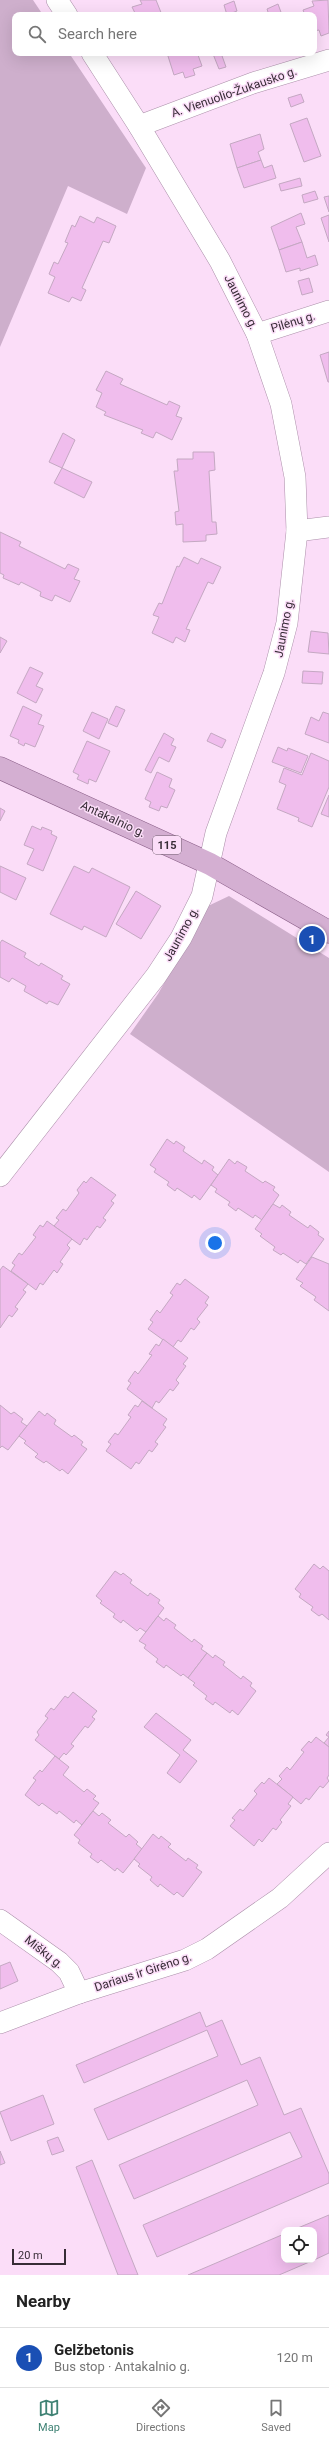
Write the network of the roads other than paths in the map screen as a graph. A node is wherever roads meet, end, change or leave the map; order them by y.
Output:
1 (57, 0) edge
2 (65, 12) edge
3 (94, 56) edge
4 (329, 60) edge
5 (139, 126) junction
6 (329, 311) edge
7 (257, 334) junction
8 (329, 527) edge
9 (297, 531) junction
10 (0, 768) edge
11 (210, 864) junction
12 (329, 932) edge
13 (0, 1176) edge
14 (329, 1853) edge
15 (0, 1920) edge
16 (79, 1993) junction
17 (0, 2023) edge

1 - 2 street
3 - 5 street, Jaunimo g.
4 - 5 street, A. Vienuolio-Žukausko g.
5 - 7 street, Jaunimo g.
6 - 7 street, Pilėnų g.
7 - 9 street, Jaunimo g.
8 - 9 street
9 - 11 street, Jaunimo g.
10 - 11 main road, Antakalnio g. / 115
11 - 12 main road, Antakalnio g. / 115
11 - 13 street, Jaunimo g.
14 - 16 street, Dariaus ir Girėno g.
15 - 16 street, Miškų g.
16 - 17 street, Dariaus ir Girėno g.

